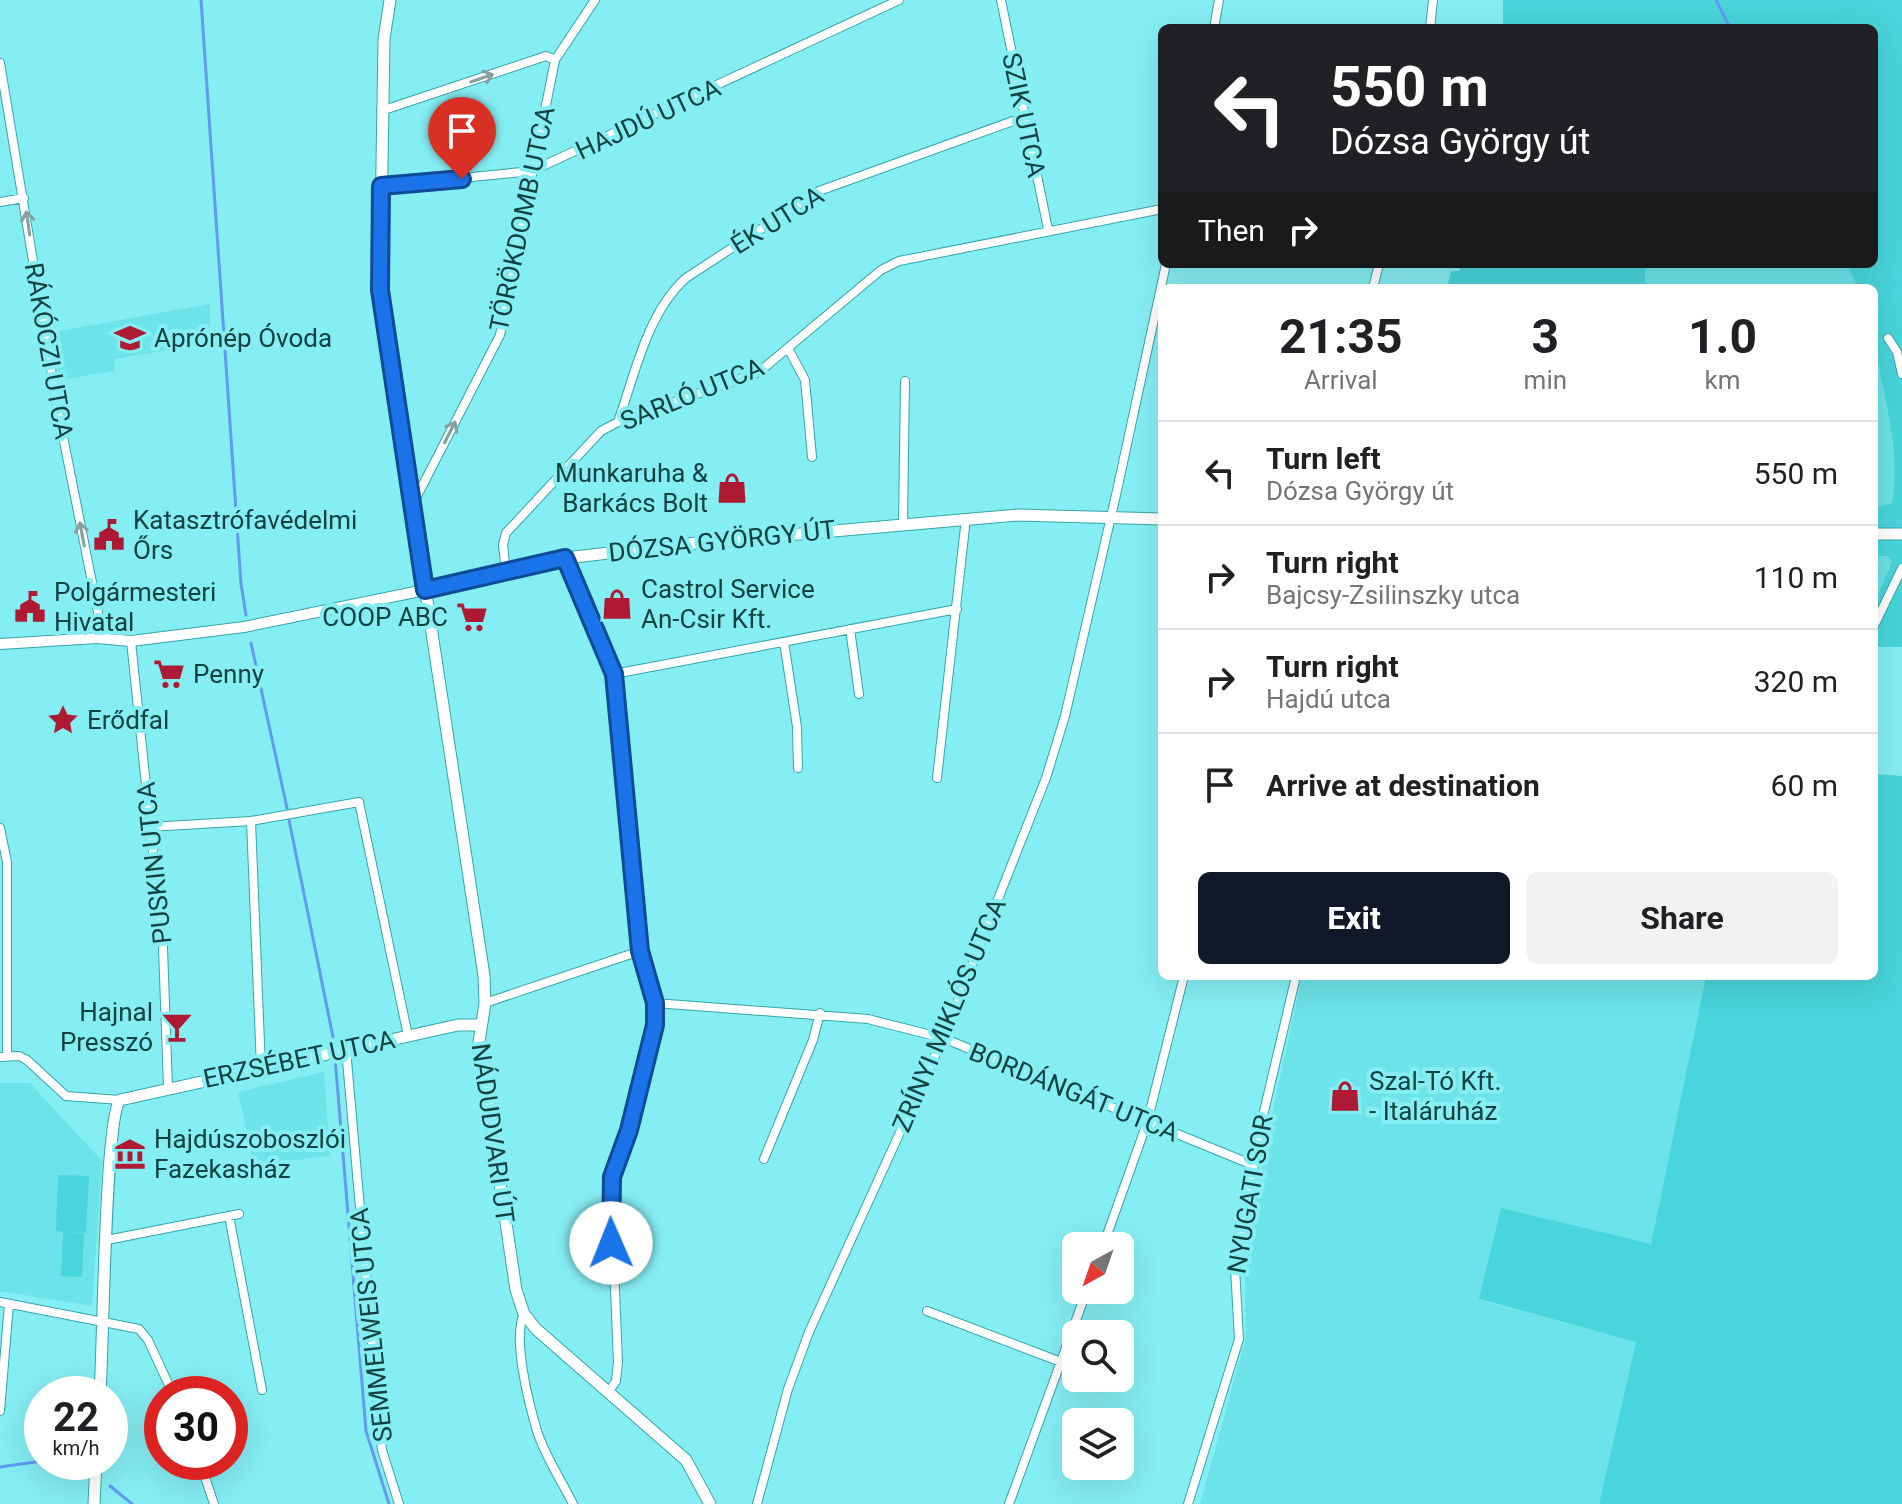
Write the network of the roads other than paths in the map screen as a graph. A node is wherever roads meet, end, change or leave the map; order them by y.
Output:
1 (390, 0) edge
2 (595, 0) edge
3 (899, 0) edge
4 (1001, 0) edge
5 (1219, 0) edge
6 (1433, 0) edge
7 (1215, 24) edge
8 (1430, 24) edge
9 (555, 60) junction
10 (0, 63) edge
11 (381, 111) junction
12 (1024, 117) junction
13 (532, 171) junction
14 (381, 186) junction
15 (24, 198) junction
16 (0, 202) edge
17 (1158, 210) edge
18 (1048, 229) junction
19 (1158, 299) edge
20 (1888, 338) dead end
21 (789, 350) junction
22 (1902, 374) edge
23 (905, 381) dead end
24 (618, 422) junction
25 (812, 457) dead end
26 (414, 502) junction
27 (1109, 516) junction
28 (966, 518) junction
29 (1158, 519) edge
30 (903, 524) junction
31 (1878, 534) edge
32 (1902, 534) edge
33 (565, 558) junction
34 (1902, 568) edge
35 (506, 572) junction
36 (425, 590) junction
37 (957, 609) junction
38 (1878, 618) edge
39 (850, 629) junction
40 (100, 638) junction
41 (131, 641) junction
42 (784, 642) junction
43 (0, 644) edge
44 (614, 674) junction
45 (859, 694) dead end
46 (798, 768) dead end
47 (937, 778) dead end
48 (251, 821) junction
49 (149, 827) junction
50 (0, 828) edge
51 (640, 951) junction
52 (1183, 980) edge
53 (1295, 980) edge
54 (485, 1003) junction
55 (655, 1003) junction
56 (820, 1013) junction
57 (479, 1025) junction
58 (408, 1036) junction
59 (943, 1038) junction
60 (346, 1049) junction
61 (4, 1056) edge
62 (261, 1068) junction
63 (168, 1087) junction
64 (120, 1100) junction
65 (1147, 1123) junction
66 (764, 1159) dead end
67 (1253, 1165) junction
68 (1108, 1232) edge
69 (107, 1240) junction
70 (4, 1303) edge
71 (1082, 1304) edge
72 (927, 1311) dead end
73 (524, 1314) junction
74 (105, 1320) junction
75 (1061, 1362) junction
76 (101, 1376) edge
77 (164, 1376) edge
78 (262, 1390) dead end
79 (609, 1391) junction
80 (0, 1411) edge
81 (95, 1480) edge
82 (206, 1480) edge
83 (94, 1504) edge
84 (214, 1504) edge
85 (399, 1504) edge
86 (573, 1504) edge
87 (710, 1504) edge
88 (757, 1504) edge
89 (1009, 1504) edge
90 (1188, 1504) edge

1 - 11 main road, NÁDUDVARI ÚT
2 - 9 street
3 - 13 street, HAJDÚ UTCA
4 - 12 street, SZIK UTCA
5 - 7 street
6 - 8 street
11 -> 9 street
9 - 13 street, TÖRÖKDOMB UTCA
10 - 15 street, RÁKÓCZI UTCA
11 - 14 main road, NÁDUDVARI ÚT
12 - 18 street, SZIK UTCA
12 - 24 street, ÉK UTCA
13 - 14 street, HAJDÚ UTCA
26 -> 13 street, TÖRÖKDOMB UTCA
14 - 26 main road, NÁDUDVARI ÚT
15 - 16 street
40 -> 15 street, RÁKÓCZI UTCA
17 - 18 street, SARLÓ UTCA
18 - 21 street, SARLÓ UTCA
19 - 27 street, ZRÍNYI MIKLÓS UTCA
20 - 22 street
21 - 24 street, SARLÓ UTCA
21 - 25 street
23 - 30 street
24 - 35 street, SARLÓ UTCA
26 - 36 main road, NÁDUDVARI ÚT
27 - 28 main road, DÓZSA GYÖRGY ÚT
27 - 29 main road, DÓZSA GYÖRGY ÚT
27 - 59 street, ZRÍNYI MIKLÓS UTCA
28 - 30 main road, DÓZSA GYÖRGY ÚT
28 - 37 street
30 - 33 main road, DÓZSA GYÖRGY ÚT
31 - 32 main road
33 - 35 main road, DÓZSA GYÖRGY ÚT
33 - 44 street
34 - 38 street
35 - 36 main road, DÓZSA GYÖRGY ÚT
36 - 41 street, DÓZSA GYÖRGY ÚT
36 - 54 main road, NÁDUDVARI ÚT
37 - 39 street
37 - 47 street
39 - 42 street
39 - 45 street
40 - 41 street, DÓZSA GYÖRGY ÚT
40 - 43 street, DÓZSA GYÖRGY ÚT
41 - 49 street, PUSKIN UTCA
42 - 44 street
42 - 46 street
44 - 51 street
48 - 49 street
48 - 58 street
48 - 62 street
49 - 63 street, PUSKIN UTCA
50 - 61 street
51 - 54 street
51 - 55 street
52 - 65 street
53 - 67 street, NYUGATI SOR
54 - 57 main road, NÁDUDVARI ÚT
55 - 56 street, BORDÁNGÁT UTCA
55 - 79 street
56 - 59 street, BORDÁNGÁT UTCA
56 - 66 street
57 - 58 main road, ERZSÉBET UTCA
57 - 73 main road, NÁDUDVARI ÚT
58 - 60 main road, ERZSÉBET UTCA
59 - 65 street, BORDÁNGÁT UTCA
59 - 88 street, ZRÍNYI MIKLÓS UTCA
60 - 62 main road, ERZSÉBET UTCA
60 - 85 street, SEMMELWEIS UTCA
61 - 64 street
62 - 63 main road, ERZSÉBET UTCA
63 - 64 main road, ERZSÉBET UTCA
64 - 69 main road
65 - 67 street, BORDÁNGÁT UTCA
65 - 68 street
67 - 90 street, NYUGATI SOR
69 - 74 main road
69 - 78 street
70 - 74 street
70 - 80 street
71 - 75 street
72 - 75 street
73 - 79 main road, NÁDUDVARI ÚT
73 - 86 street
74 - 76 main road
74 - 77 street
75 - 89 street
79 - 87 main road, NÁDUDVARI ÚT
81 - 83 main road
82 - 84 street

